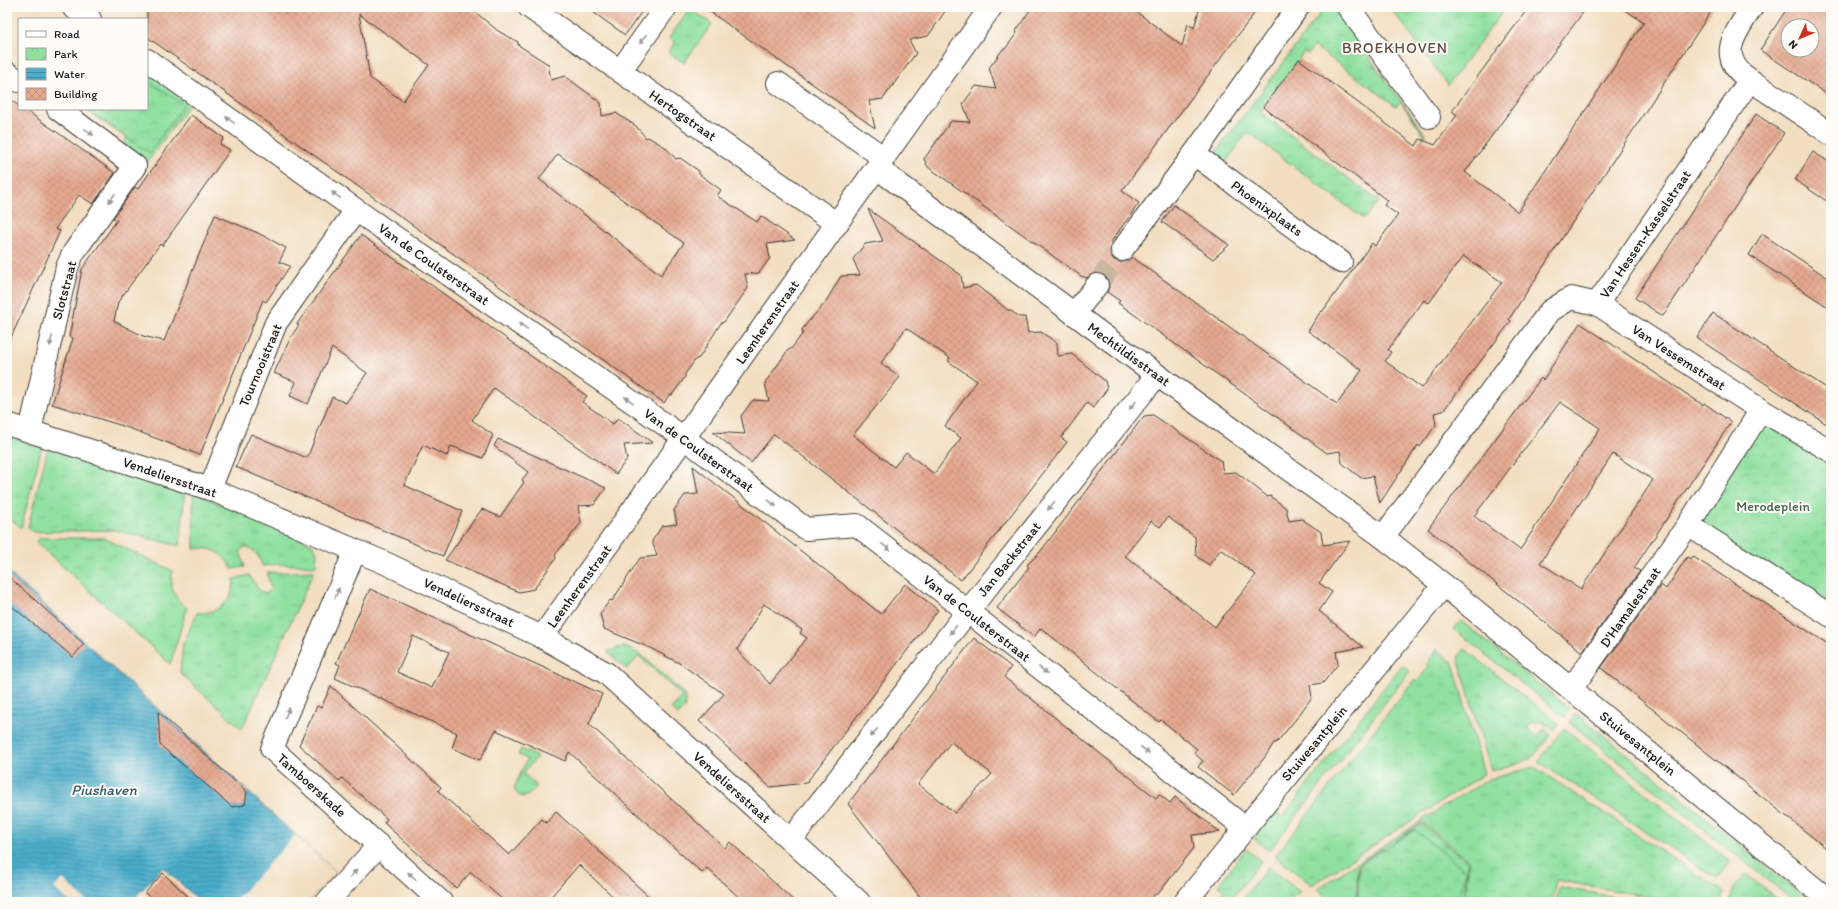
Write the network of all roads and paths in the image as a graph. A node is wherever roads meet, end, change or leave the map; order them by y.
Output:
1 (70, 7) edge
2 (73, 7) edge
3 (529, 7) edge
4 (666, 7) edge
5 (991, 7) edge
6 (1298, 7) edge
7 (1348, 7) edge
8 (1752, 7) edge
9 (62, 18) edge
10 (89, 18) edge
11 (148, 61) edge
12 (620, 71) junction
13 (1750, 80) junction
14 (778, 83) dead end
15 (59, 110) edge
16 (1429, 117) dead end
17 (1831, 134) edge
18 (1194, 154) junction
19 (880, 163) junction
20 (356, 210) junction
21 (837, 224) junction
22 (1122, 250) tunnel mouth
23 (1341, 262) dead end
24 (1097, 285) tunnel mouth
25 (1597, 304) junction
26 (1074, 314) junction
27 (1158, 375) junction
28 (1761, 410) junction
29 (7, 424) edge
30 (30, 431) junction
31 (684, 438) junction
32 (1831, 451) edge
33 (210, 489) junction
34 (1688, 525) junction
35 (1383, 538) junction
36 (355, 551) junction
37 (1444, 585) junction
38 (968, 611) junction
39 (1831, 616) edge
40 (542, 637) junction
41 (1571, 689) junction
42 (1244, 828) junction
43 (790, 840) junction
44 (379, 846) junction
45 (327, 902) edge
46 (441, 902) edge
47 (859, 902) edge
48 (1185, 902) edge
49 (1831, 902) edge

1 - 9 street
2 - 10 street
3 - 12 street, Hertogstraat
4 -> 12 street
5 - 19 street, Leenherenstraat
6 - 18 street
7 - 16 street
8 - 13 street
20 -> 11 street, Van de Coulsterstraat
12 - 21 street, Hertogstraat
13 - 17 street
13 - 25 street, Van Hessen-Kasselstraat
14 - 19 street
15 -> 30 street, Slotstraat
18 - 22 street
18 - 23 street, Phoenixplaats
19 - 21 street, Leenherenstraat
19 - 26 street, Mechtildisstraat
31 -> 20 street, Van de Coulsterstraat
20 - 33 street, Tournooistraat
21 - 31 street, Leenherenstraat
24 - 26 street
25 - 28 street, Van Vessemstraat
25 - 35 street, Van Hessen-Kasselstraat
26 - 27 street, Mechtildisstraat
27 - 35 street, Mechtildisstraat
27 -> 38 street, Jan Backstraat
28 - 32 street
28 - 34 street
29 - 30 street, Vendeliersstraat
30 - 33 street, Vendeliersstraat
31 -> 38 street, Van de Coulsterstraat
31 - 40 street, Leenherenstraat
33 - 36 street, Vendeliersstraat
34 - 39 street
34 - 41 street, D'Hamalestraat
35 - 37 street, Stuivesantplein
36 - 40 street, Vendeliersstraat
44 -> 36 street, Tamboerskade
37 - 41 street, Stuivesantplein
37 - 42 street, Stuivesantplein
38 -> 42 street, Van de Coulsterstraat
38 -> 43 street, Jan Backstraat
40 - 43 street, Vendeliersstraat
41 - 49 street, Stuivesantplein
42 - 48 street, Stuivesantplein
43 - 47 street, Vendeliersstraat
45 -> 44 street
46 -> 44 street, Tamboerskade

